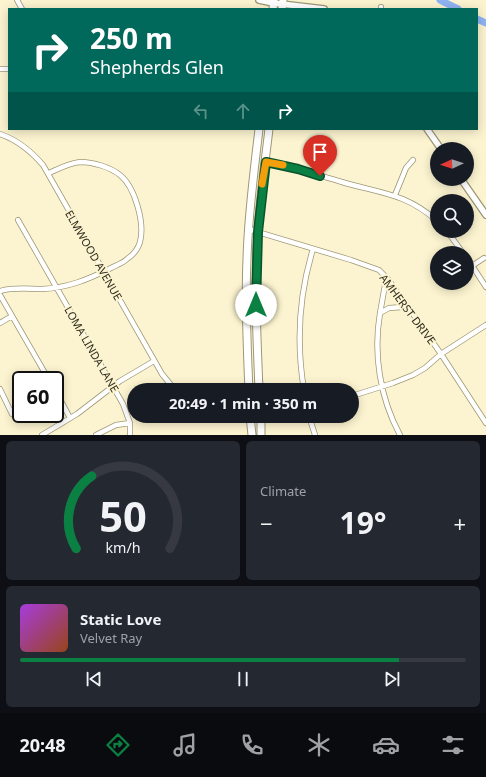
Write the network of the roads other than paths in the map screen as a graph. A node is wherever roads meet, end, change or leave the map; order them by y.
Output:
1 (259, 0) edge
2 (273, 4) edge
3 (283, 4) edge
4 (316, 8) edge
5 (259, 130) edge
6 (269, 130) edge
7 (429, 130) edge
8 (0, 134) edge
9 (436, 142) edge
10 (413, 160) dead end
11 (266, 162) junction
12 (48, 173) junction
13 (467, 186) edge
14 (395, 195) junction
15 (486, 215) edge
16 (430, 216) edge
17 (18, 220) dead end
18 (248, 229) junction
19 (258, 232) junction
20 (313, 248) junction
21 (484, 258) dead end
22 (474, 265) edge
23 (474, 269) edge
24 (103, 272) junction
25 (246, 279) junction
26 (256, 279) junction
27 (388, 279) junction
28 (486, 286) edge
29 (57, 287) junction
30 (0, 291) edge
31 (0, 294) edge
32 (406, 304) junction
33 (380, 313) junction
34 (12, 316) junction
35 (0, 323) edge
36 (486, 325) edge
37 (442, 354) junction
38 (154, 361) junction
39 (44, 371) edge
40 (169, 383) edge
41 (249, 383) edge
42 (259, 383) edge
43 (303, 383) edge
44 (113, 386) junction
45 (382, 386) junction
46 (0, 389) edge
47 (359, 394) edge
48 (64, 407) edge
49 (127, 413) edge
50 (12, 414) edge
51 (70, 418) junction
52 (130, 423) joint
53 (251, 423) edge
54 (261, 423) edge
55 (311, 423) edge
56 (486, 423) edge
57 (42, 435) edge
58 (96, 435) edge
59 (130, 435) edge
60 (252, 435) edge
61 (261, 435) edge
62 (315, 435) edge
63 (400, 435) edge

1 - 2 street
2 - 3 street
3 - 4 street
5 - 18 main road
6 - 11 main road
7 - 9 street
8 - 12 street, ELMWOOD AVENUE
10 - 14 street
11 - 14 street
11 - 19 main road
12 - 24 street, ELMWOOD AVENUE
12 - 24 street
13 - 15 street
14 - 16 street
17 - 29 street, LOMA LINDA LANE
18 - 19 street, AMHERST DRIVE
18 - 25 main road
19 - 20 street, AMHERST DRIVE
19 - 26 main road
20 - 27 street, AMHERST DRIVE
20 - 43 street
21 - 22 street
23 - 28 street
24 - 29 street
24 - 38 street, ELMWOOD AVENUE
25 - 26 main road
25 - 41 main road
26 - 42 main road
27 - 32 street, AMHERST DRIVE
27 - 33 street
29 - 30 street
29 - 44 street, LOMA LINDA LANE
31 - 34 street
32 - 33 street
32 - 37 street, AMHERST DRIVE
33 - 45 street
34 - 35 street
34 - 39 street
36 - 37 street
37 - 45 street
37 - 56 street, AMHERST DRIVE
38 - 40 street, ELMWOOD AVENUE
38 - 44 street
44 - 49 street, LOMA LINDA LANE
44 - 51 street
45 - 47 street
45 - 63 street
46 - 50 street
48 - 51 street
51 - 57 street
52 - 58 street
52 - 59 street, LOMA LINDA LANE
53 - 60 main road
54 - 61 main road
55 - 62 street

